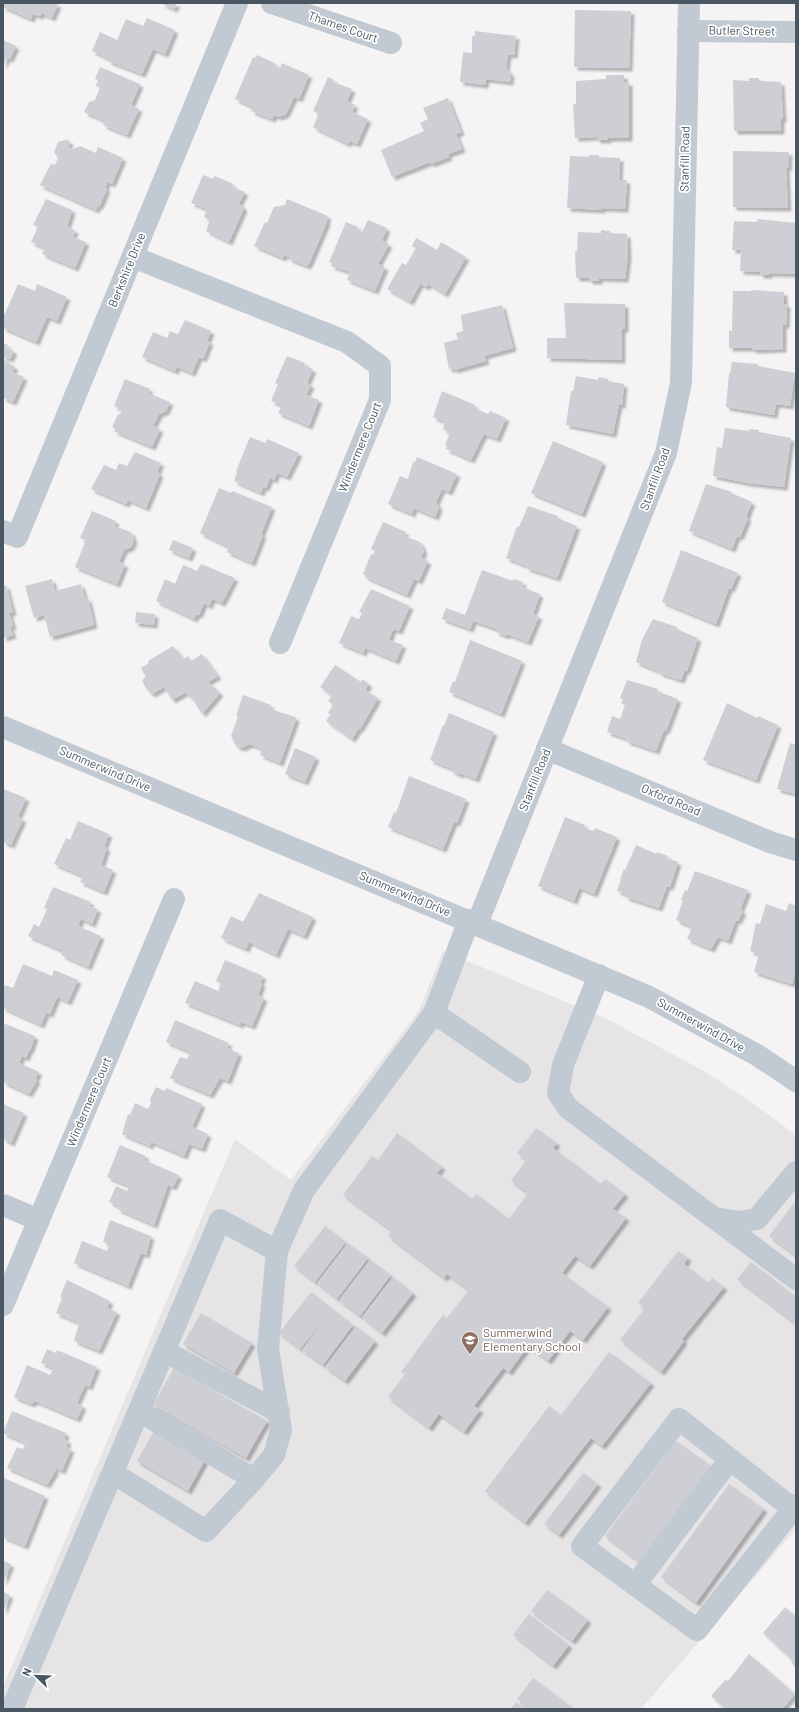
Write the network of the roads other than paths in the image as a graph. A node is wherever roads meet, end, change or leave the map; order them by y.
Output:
1 (237, 3) edge
2 (272, 3) edge
3 (689, 3) edge
4 (688, 31) junction
5 (796, 32) edge
6 (391, 43) dead end
7 (133, 257) junction
8 (10, 534) edge
9 (280, 643) dead end
10 (3, 727) edge
11 (547, 749) junction
12 (796, 850) edge
13 (174, 899) dead end
14 (473, 922) junction
15 (599, 975) junction
16 (434, 1013) junction
17 (520, 1072) dead end
18 (796, 1081) edge
19 (794, 1180) edge
20 (3, 1205) edge
21 (714, 1218) junction
22 (39, 1220) junction
23 (277, 1250) junction
24 (796, 1279) edge
25 (3, 1305) edge
26 (164, 1352) junction
27 (139, 1411) junction
28 (279, 1412) junction
29 (730, 1459) junction
30 (113, 1473) junction
31 (254, 1479) junction
32 (794, 1507) edge
33 (635, 1585) junction
34 (12, 1709) edge

1 - 7 street, Berkshire Drive
2 - 6 street, Thames Court
3 - 4 street, Stanfill Road
4 - 5 street, Butler Street
4 - 11 street, Stanfill Road
7 - 8 street, Berkshire Drive
7 - 9 street, Windermere Court
10 - 14 street, Summerwind Drive
11 - 12 street, Oxford Road
11 - 14 street, Stanfill Road
13 - 22 street, Windermere Court
14 - 15 street, Summerwind Drive
14 - 16 street, Stanfill Road
15 - 18 street, Summerwind Drive
15 - 21 street
16 - 17 street
16 - 23 street, Stanfill Road
19 - 21 street
20 - 22 street
21 - 24 street
22 - 25 street, Windermere Court
23 - 26 street
23 - 28 street, Stanfill Road
26 - 27 street
26 - 28 street
27 - 30 street
27 - 31 street
28 - 31 street, Stanfill Road
29 - 32 street
29 - 33 street
29 - 33 street
30 - 31 street, Stanfill Road
30 - 34 street
32 - 33 street

